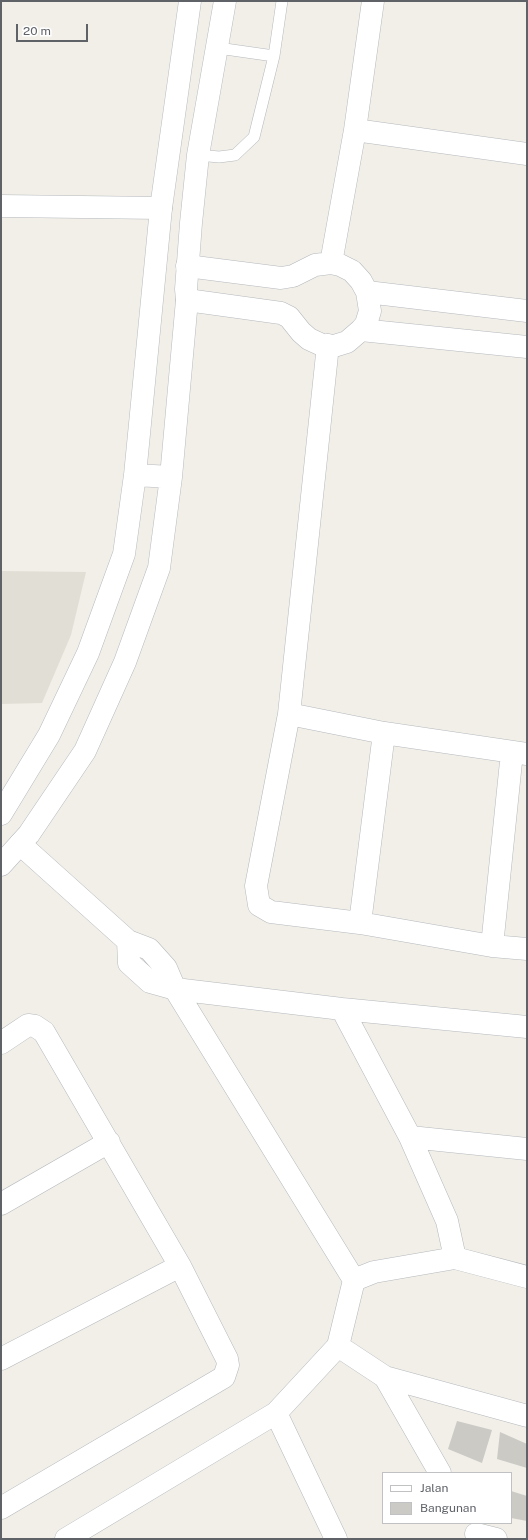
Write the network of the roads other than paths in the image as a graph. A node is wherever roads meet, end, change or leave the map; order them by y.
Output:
1 (190, 1) edge
2 (225, 1) edge
3 (282, 1) edge
4 (373, 1) edge
5 (218, 48) junction
6 (274, 56) junction
7 (355, 130) junction
8 (527, 154) edge
9 (198, 155) junction
10 (1, 206) edge
11 (161, 208) junction
12 (331, 263) junction
13 (187, 266) junction
14 (368, 292) junction
15 (187, 300) junction
16 (527, 311) edge
17 (362, 330) junction
18 (328, 345) junction
19 (527, 348) edge
20 (135, 475) junction
21 (171, 477) junction
22 (289, 714) junction
23 (384, 733) junction
24 (519, 753) edge
25 (1, 814) edge
26 (20, 844) junction
27 (1, 865) edge
28 (360, 923) junction
29 (492, 946) junction
30 (527, 949) edge
31 (175, 988) junction
32 (342, 1009) junction
33 (527, 1028) edge
34 (1, 1043) edge
35 (410, 1137) junction
36 (110, 1142) junction
37 (527, 1149) edge
38 (1, 1204) edge
39 (455, 1258) junction
40 (180, 1266) junction
41 (527, 1276) edge
42 (354, 1280) junction
43 (338, 1346) junction
44 (1, 1359) edge
45 (385, 1378) junction
46 (276, 1413) junction
47 (527, 1416) edge
48 (439, 1472) edge
49 (1, 1508) edge
50 (66, 1539) edge
51 (336, 1539) edge

1 - 11 street
2 - 5 street
3 - 6 lane
4 - 7 street
5 - 6 lane
5 - 9 street
6 - 9 lane
7 - 8 street
7 - 12 street
9 - 13 street
10 - 11 street
11 - 20 street
12 - 13 street
12 - 14 street
13 - 15 street
14 - 16 street
14 - 17 street
15 - 18 street
15 - 21 street
17 - 18 street
17 - 19 street
18 - 22 street
20 - 21 street
20 - 25 street
21 - 26 street
22 - 23 street
22 - 28 street
23 - 24 street
23 - 28 street
24 - 29 street
26 - 27 street
26 - 31 street
28 - 29 street
29 - 30 street
31 - 32 street
31 - 42 street
32 - 33 street
32 - 35 street
34 - 36 street
35 - 37 street
35 - 39 street
36 - 38 street
36 - 40 street
39 - 41 street
39 - 42 street
40 - 44 street
40 - 49 street
42 - 43 street
43 - 45 street
43 - 46 street
45 - 47 street
45 - 48 street
46 - 50 street
46 - 51 street

